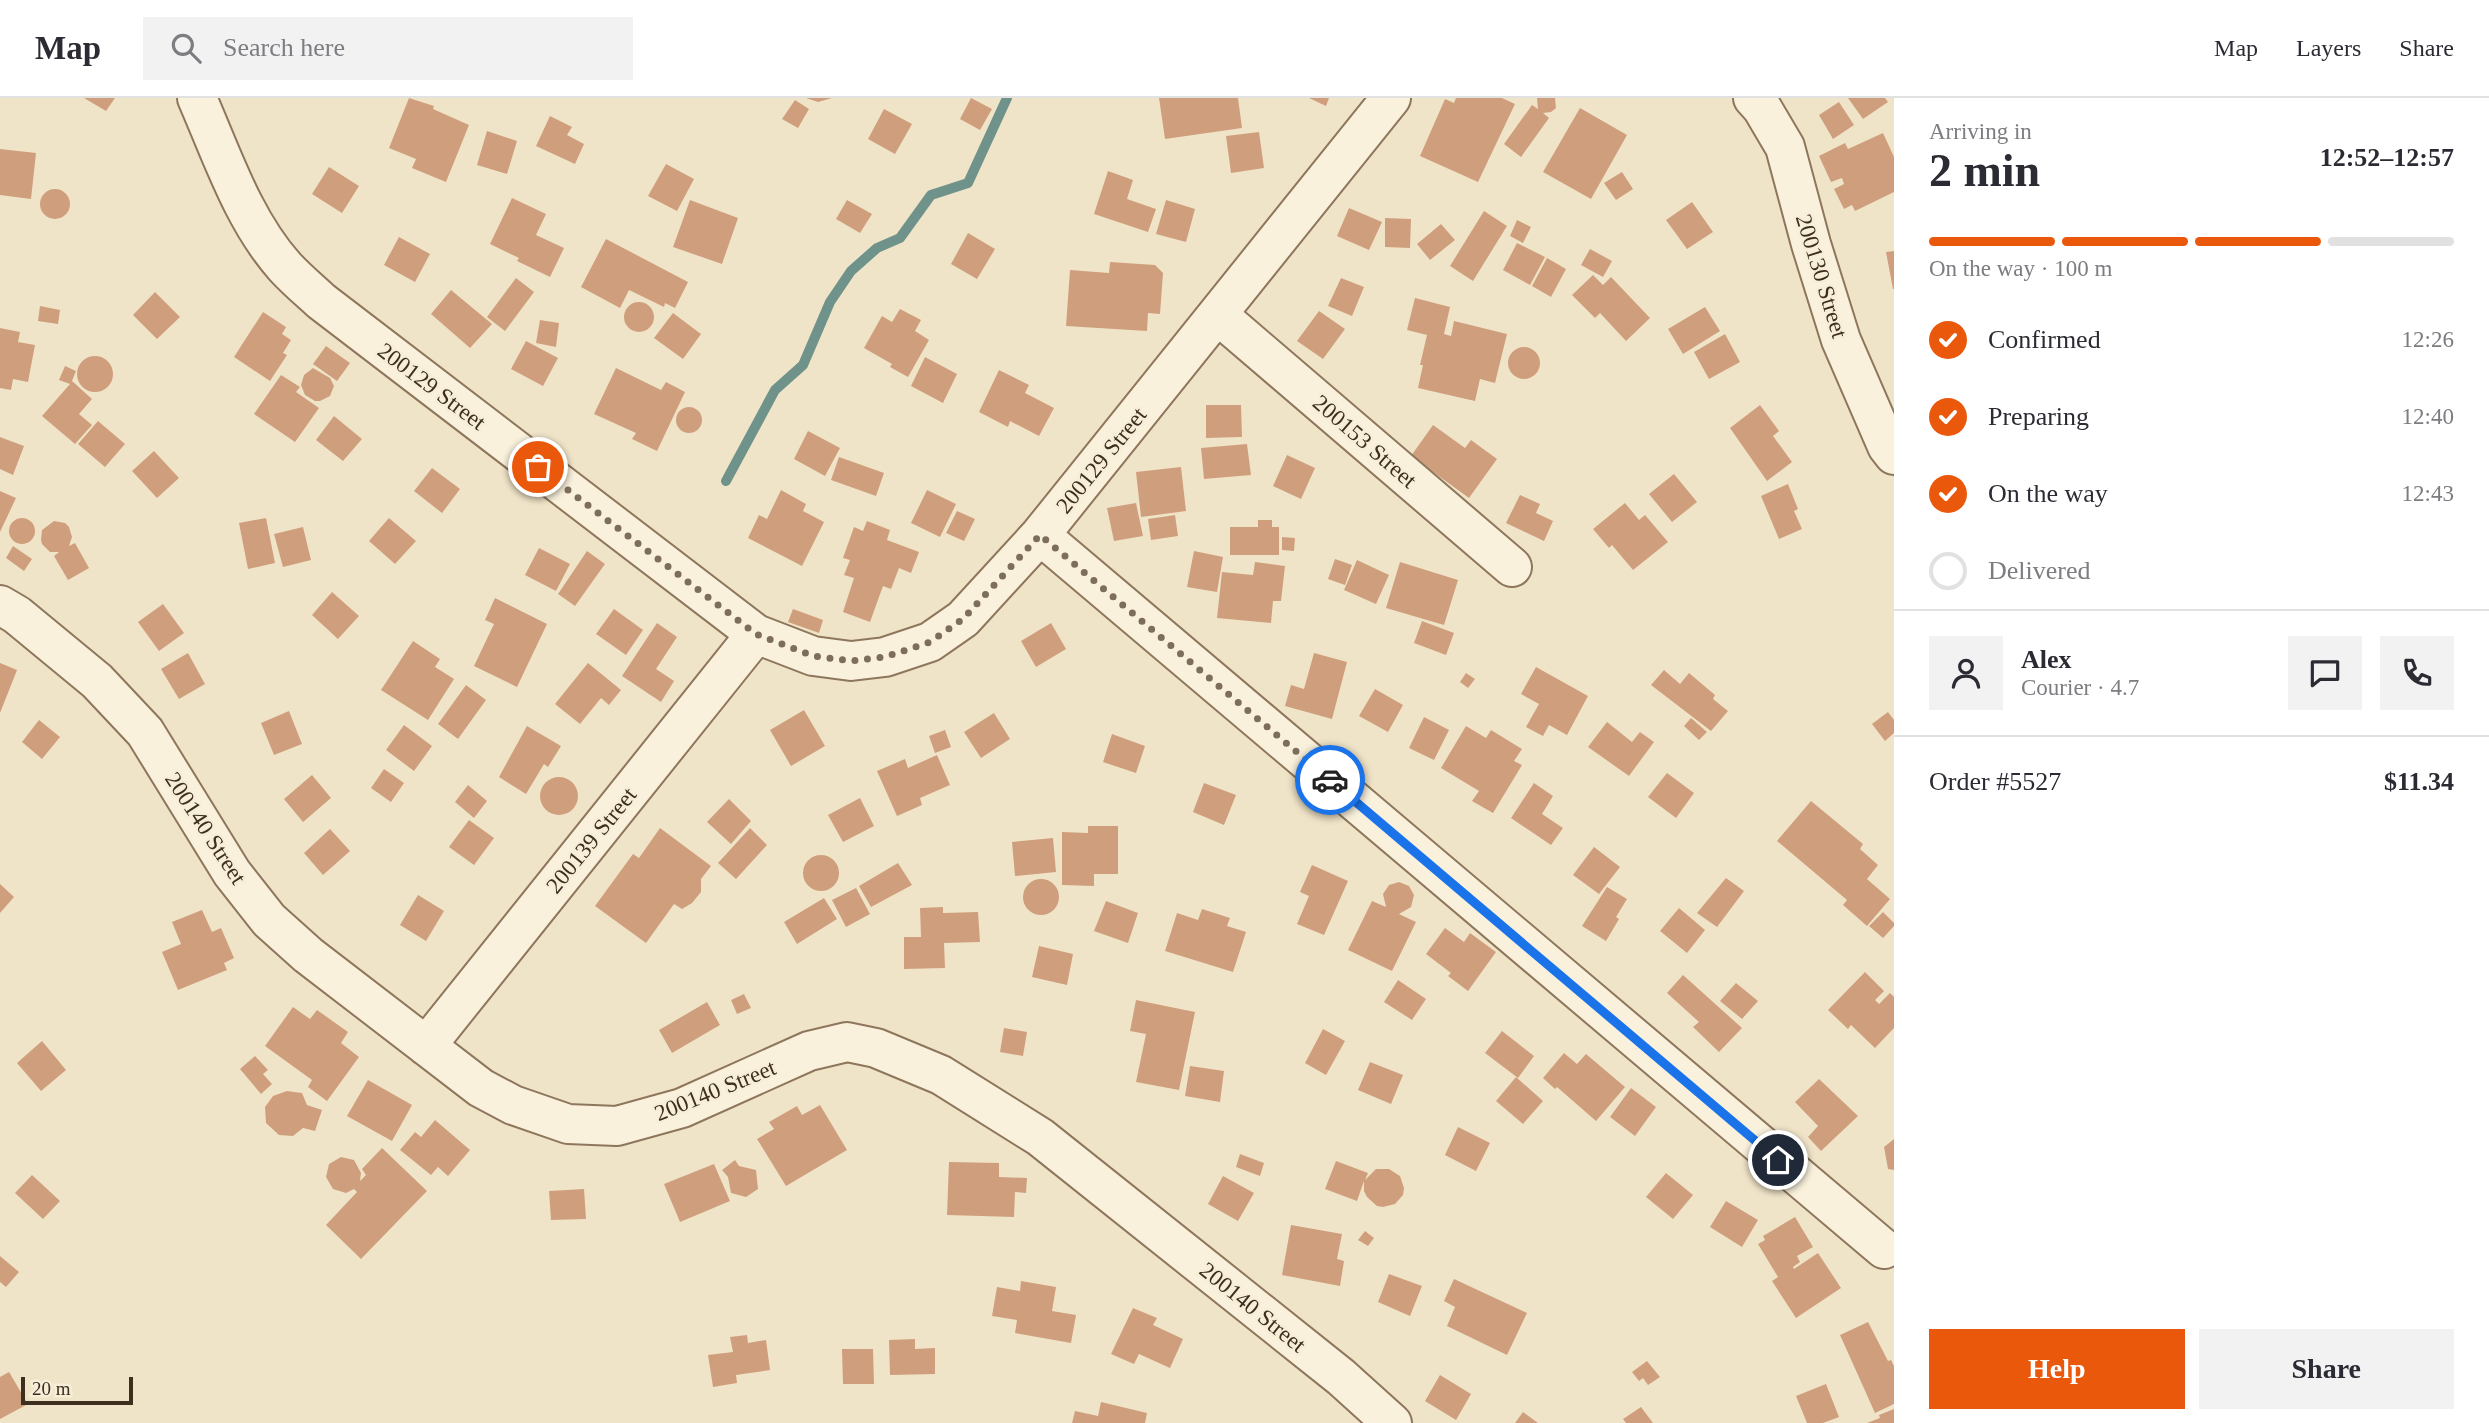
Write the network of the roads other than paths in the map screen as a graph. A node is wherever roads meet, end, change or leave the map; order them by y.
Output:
1 (197, 98) edge
2 (1391, 98) edge
3 (1753, 98) edge
4 (1218, 315) junction
5 (1894, 455) edge
6 (1040, 535) junction
7 (1511, 567) dead end
8 (0, 605) edge
9 (756, 634) junction
10 (426, 1046) junction
11 (1884, 1250) dead end
12 (1392, 1423) edge

1 - 9 street, 200129 Street
2 - 4 street, 200129 Street
3 - 5 street, 200130 Street
4 - 6 street, 200129 Street
4 - 7 street, 200153 Street
6 - 9 street, 200129 Street
6 - 11 street
8 - 10 street, 200140 Street
9 - 10 street, 200139 Street
10 - 12 street, 200140 Street

